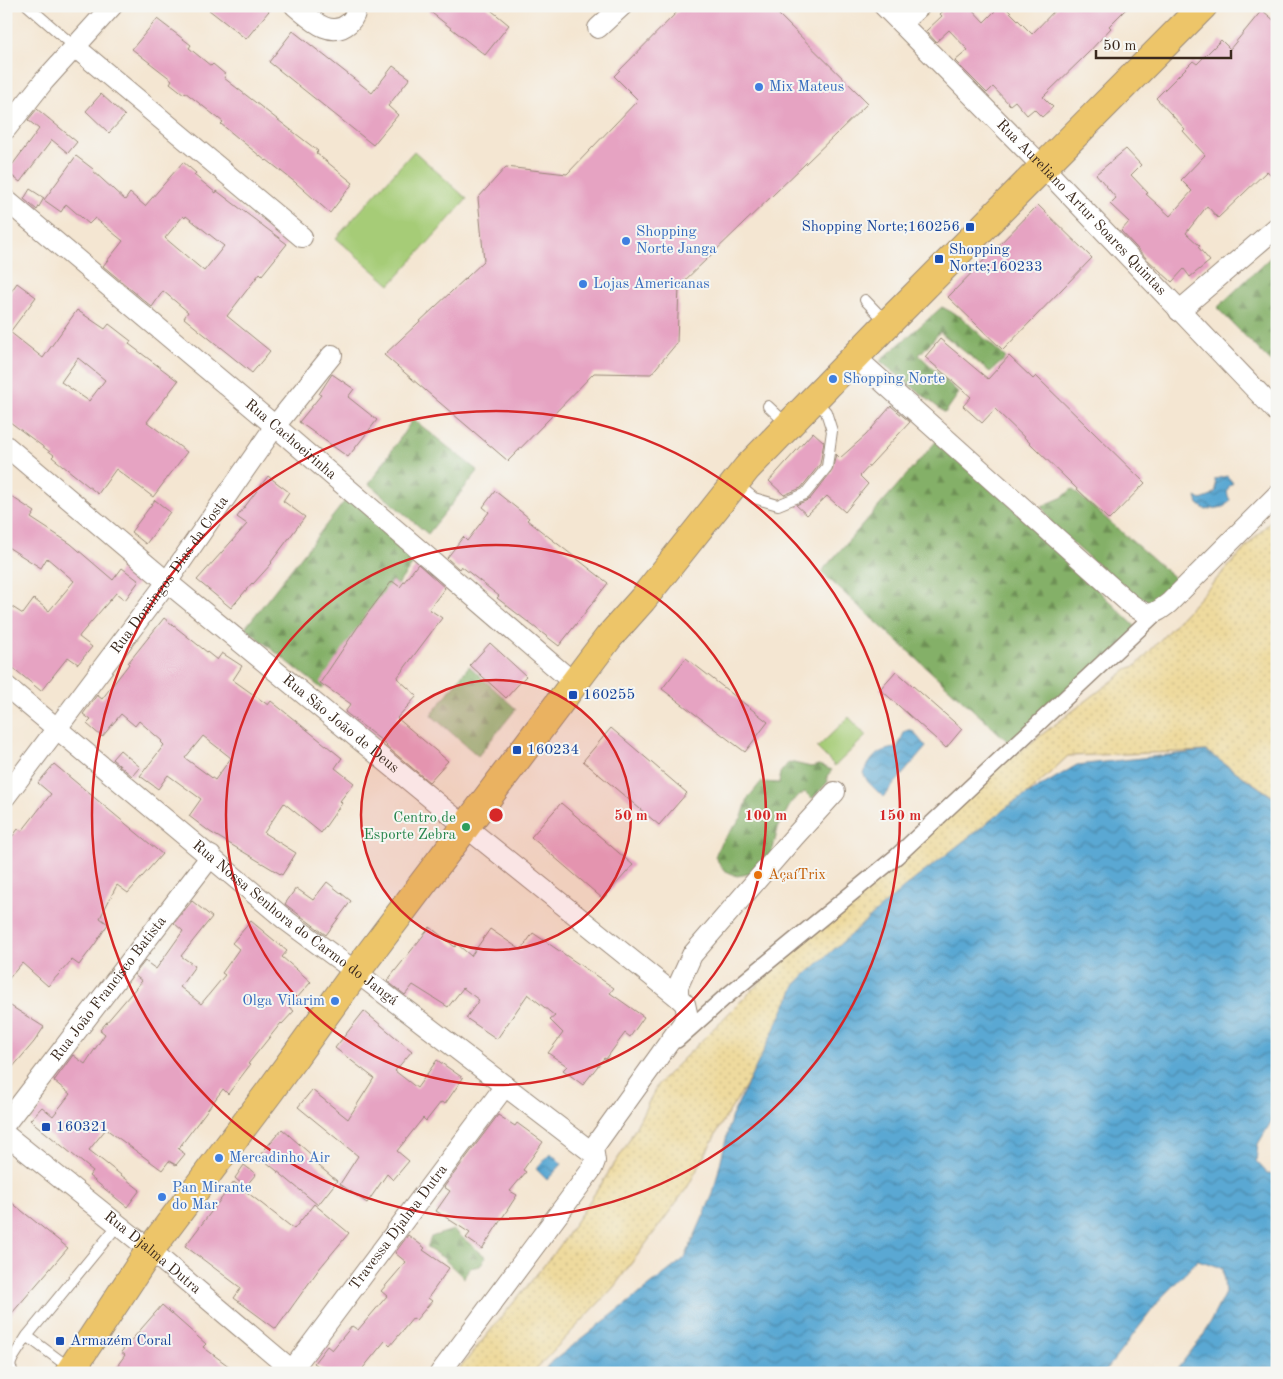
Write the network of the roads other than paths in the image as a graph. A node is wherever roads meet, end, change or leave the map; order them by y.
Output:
1 (28, 6) edge
2 (112, 6) edge
3 (295, 6) edge
4 (356, 6) edge
5 (622, 6) edge
6 (884, 6) edge
7 (920, 6) edge
8 (1203, 6) edge
9 (901, 23) junction
10 (598, 28) dead end
11 (75, 47) junction
12 (6, 129) edge
13 (1044, 167) junction
14 (6, 200) edge
15 (1277, 227) edge
16 (302, 237) dead end
17 (865, 300) dead end
18 (1179, 311) junction
19 (888, 324) junction
20 (332, 354) dead end
21 (855, 357) junction
22 (814, 399) junction
23 (768, 406) dead end
24 (1277, 412) edge
25 (275, 426) junction
26 (788, 426) junction
27 (6, 446) edge
28 (735, 482) junction
29 (1277, 495) edge
30 (167, 582) junction
31 (1156, 613) junction
32 (574, 683) junction
33 (6, 686) edge
34 (58, 728) junction
35 (835, 792) dead end
36 (6, 796) edge
37 (466, 827) junction
38 (211, 856) junction
39 (356, 972) junction
40 (680, 998) junction
41 (658, 1057) junction
42 (505, 1086) junction
43 (6, 1123) edge
44 (6, 1135) edge
45 (591, 1151) junction
46 (118, 1225) junction
47 (150, 1250) junction
48 (27, 1336) junction
49 (70, 1371) edge
50 (294, 1372) edge
51 (14, 1373) edge
52 (440, 1373) edge

1 - 11 lane
2 - 11 street
3 - 4 street
5 - 10 street
6 - 9 street, Rua Aureliano Artur Soares Quintas
7 - 9 street
8 - 13 main road
9 - 13 street, Rua Aureliano Artur Soares Quintas
11 - 12 street
11 - 16 street
13 - 18 street, Rua Aureliano Artur Soares Quintas
13 - 19 main road
14 - 25 street, Rua Cachoeirinha
15 - 18 street
17 - 19 lane
18 - 24 street, Rua Aureliano Artur Soares Quintas
19 - 21 main road
20 - 25 street, Rua Domingos Dias da Costa
21 - 22 main road
21 - 31 street
22 - 26 main road
22 - 28 lane
23 - 26 lane
25 - 30 street, Rua Domingos Dias da Costa
25 - 32 street, Rua Cachoeirinha
26 - 28 main road
27 - 30 street, Rua São João de Deus
28 - 32 main road
29 - 31 street
30 - 34 street, Rua Domingos Dias da Costa
30 - 37 street, Rua São João de Deus
31 - 41 street
32 - 37 main road
33 - 34 street, Rua Nossa Senhora do Carmo do Jangá
34 - 36 street, Rua Domingos Dias da Costa
34 - 38 street, Rua Nossa Senhora do Carmo do Jangá
35 - 40 street
37 - 39 main road
37 - 40 street, Rua São João de Deus
38 - 39 street, Rua Nossa Senhora do Carmo do Jangá
38 - 43 street, Rua João Francisco Batista
39 - 42 street, Rua Nossa Senhora do Carmo do Jangá
39 - 47 main road
40 - 41 street
41 - 45 street
42 - 45 street, Rua Nossa Senhora do Carmo do Jangá
42 - 50 street, Travessa Djalma Dutra
44 - 46 street, Rua Djalma Dutra
45 - 52 street
46 - 47 street, Rua Djalma Dutra
46 - 48 lane
47 - 49 main road
47 - 50 street, Rua Djalma Dutra
48 - 49 lane
48 - 51 lane

